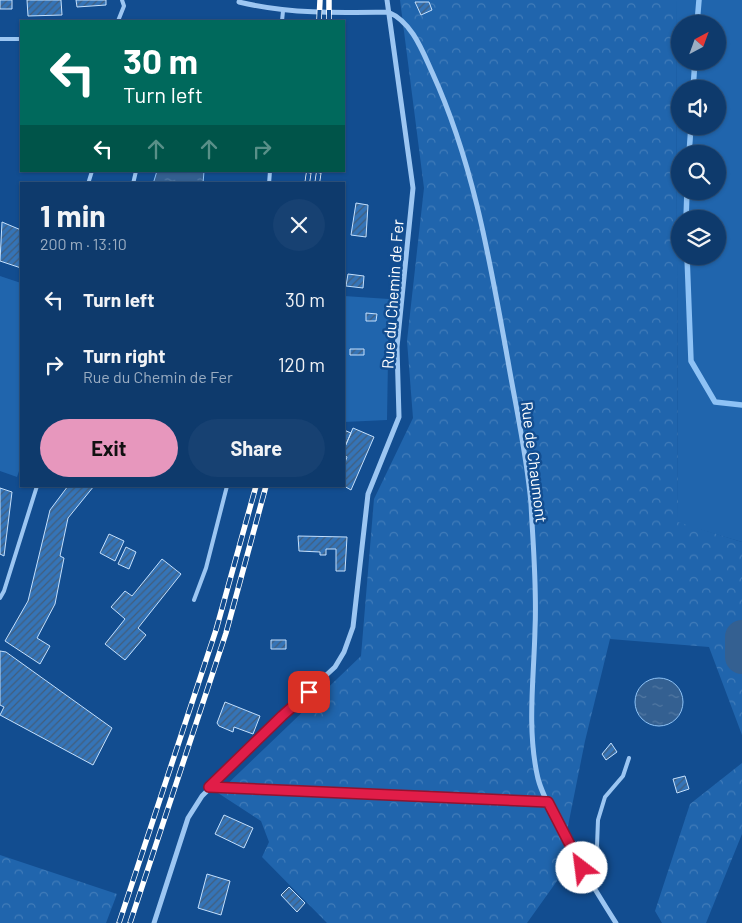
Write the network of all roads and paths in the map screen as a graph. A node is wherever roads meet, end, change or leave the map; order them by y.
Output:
1 (122, 0) edge
2 (388, 0) edge
3 (239, 2) dead end
4 (283, 11) junction
5 (388, 12) junction
6 (118, 20) edge
7 (282, 20) edge
8 (0, 39) edge
9 (20, 39) edge
10 (37, 487) edge
11 (227, 487) edge
12 (2, 589) edge
13 (0, 598) edge
14 (194, 600) dead end
15 (629, 758) dead end
16 (209, 787) junction
17 (548, 802) junction
18 (591, 883) junction
19 (154, 923) edge
20 (616, 923) edge

1 - 6 lane
2 - 5 street, Rue du Chemin de Fer
3 - 4 street
4 - 5 street
4 - 7 lane
5 - 16 street, Rue du Chemin de Fer
5 - 17 street, Rue de Chaumont
8 - 9 lane
10 - 12 lane
11 - 14 lane
12 - 13 lane
15 - 18 lane
16 - 17 lane
16 - 19 street, Rue du Chemin de Fer
17 - 18 street, Rue de Chaumont
18 - 20 street, Rue de Chaumont

